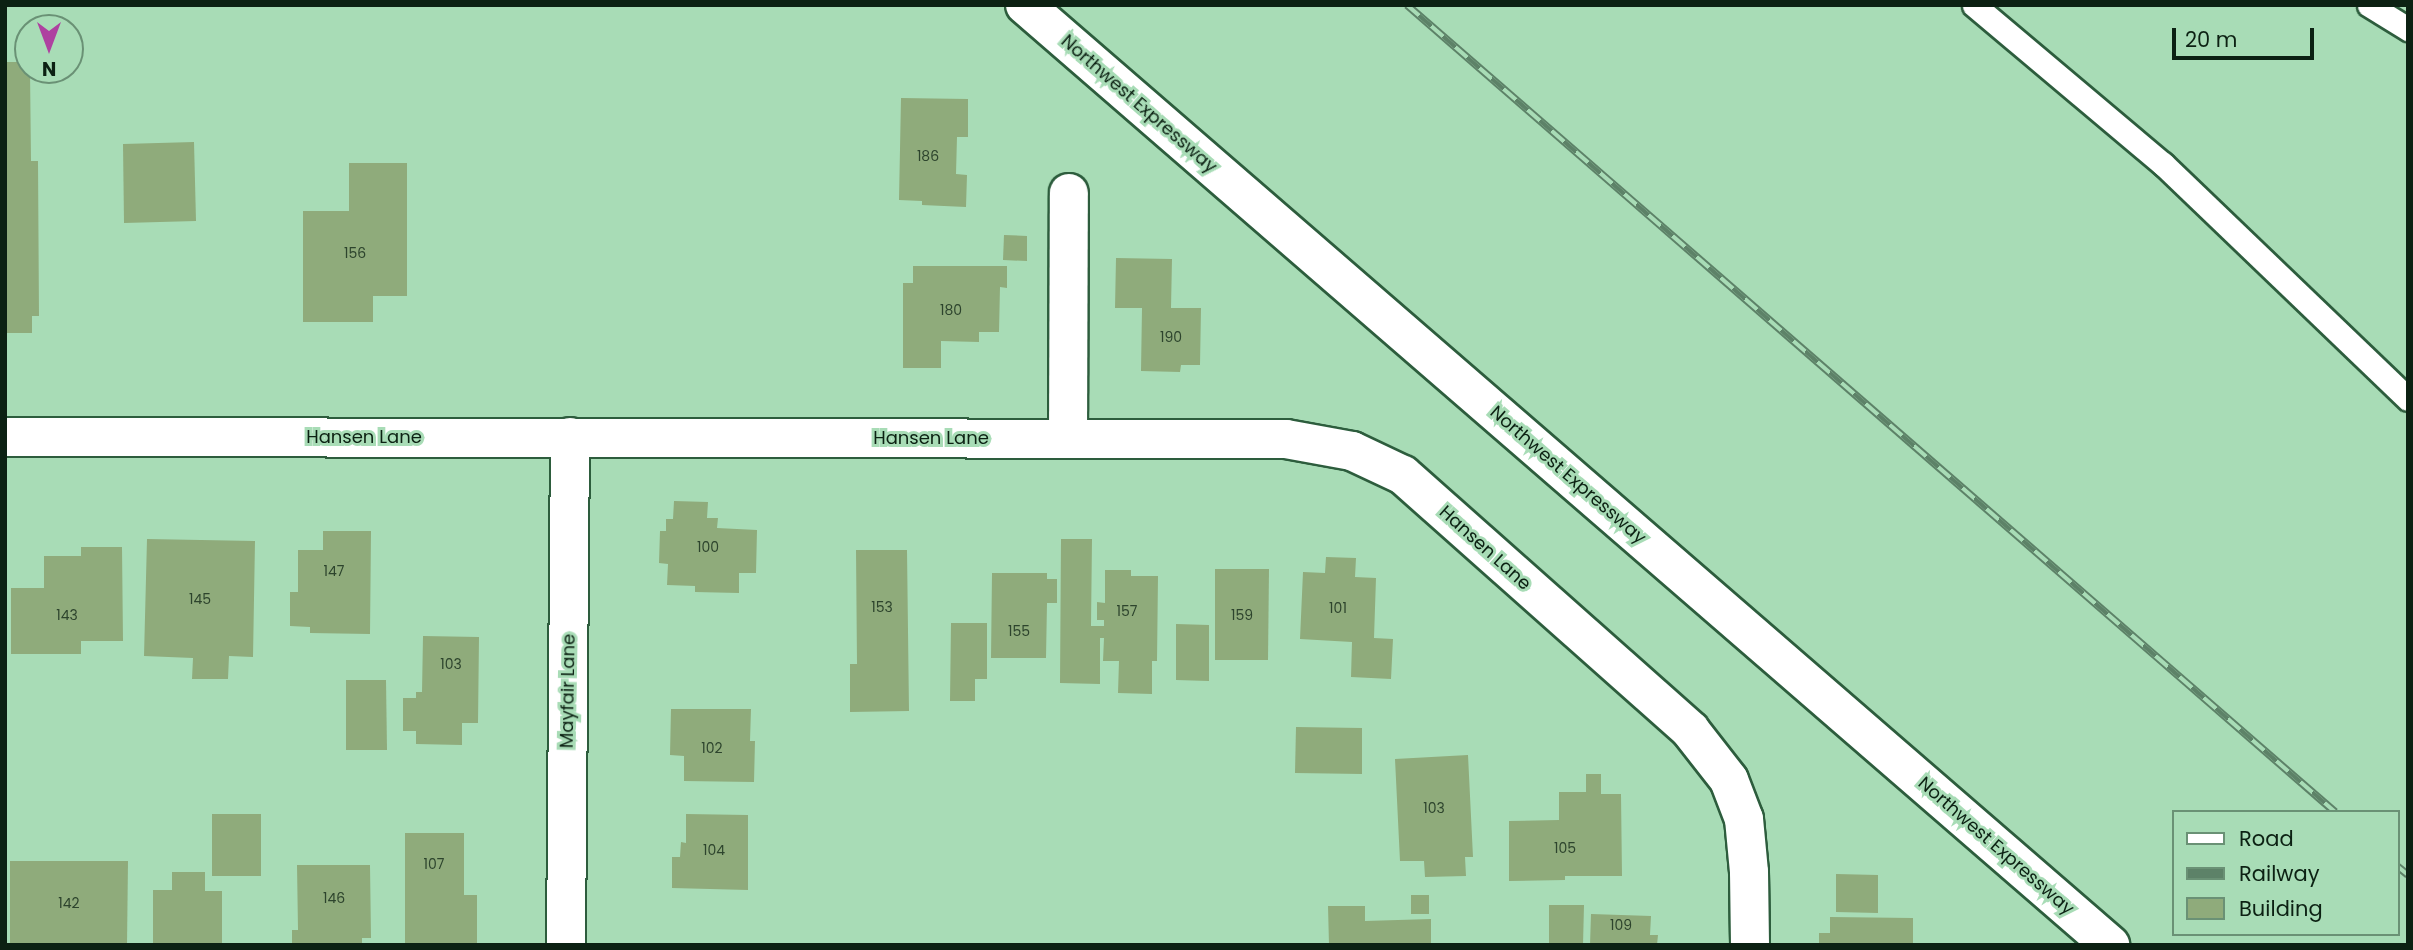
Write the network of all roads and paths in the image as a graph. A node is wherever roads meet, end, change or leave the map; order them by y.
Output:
1 (1025, 5) edge
2 (1974, 5) edge
3 (2369, 5) edge
4 (2408, 29) edge
5 (1069, 193) dead end
6 (2408, 399) edge
7 (570, 436) junction
8 (5, 437) edge
9 (1068, 438) junction
10 (566, 945) edge
11 (1750, 945) edge
12 (2110, 945) edge

1 - 12 street, Northwest Expressway
2 - 6 lane
3 - 4 lane
5 - 9 street
7 - 8 street, Hansen Lane
7 - 9 street, Hansen Lane
7 - 10 street, Mayfair Lane
9 - 11 street, Hansen Lane

